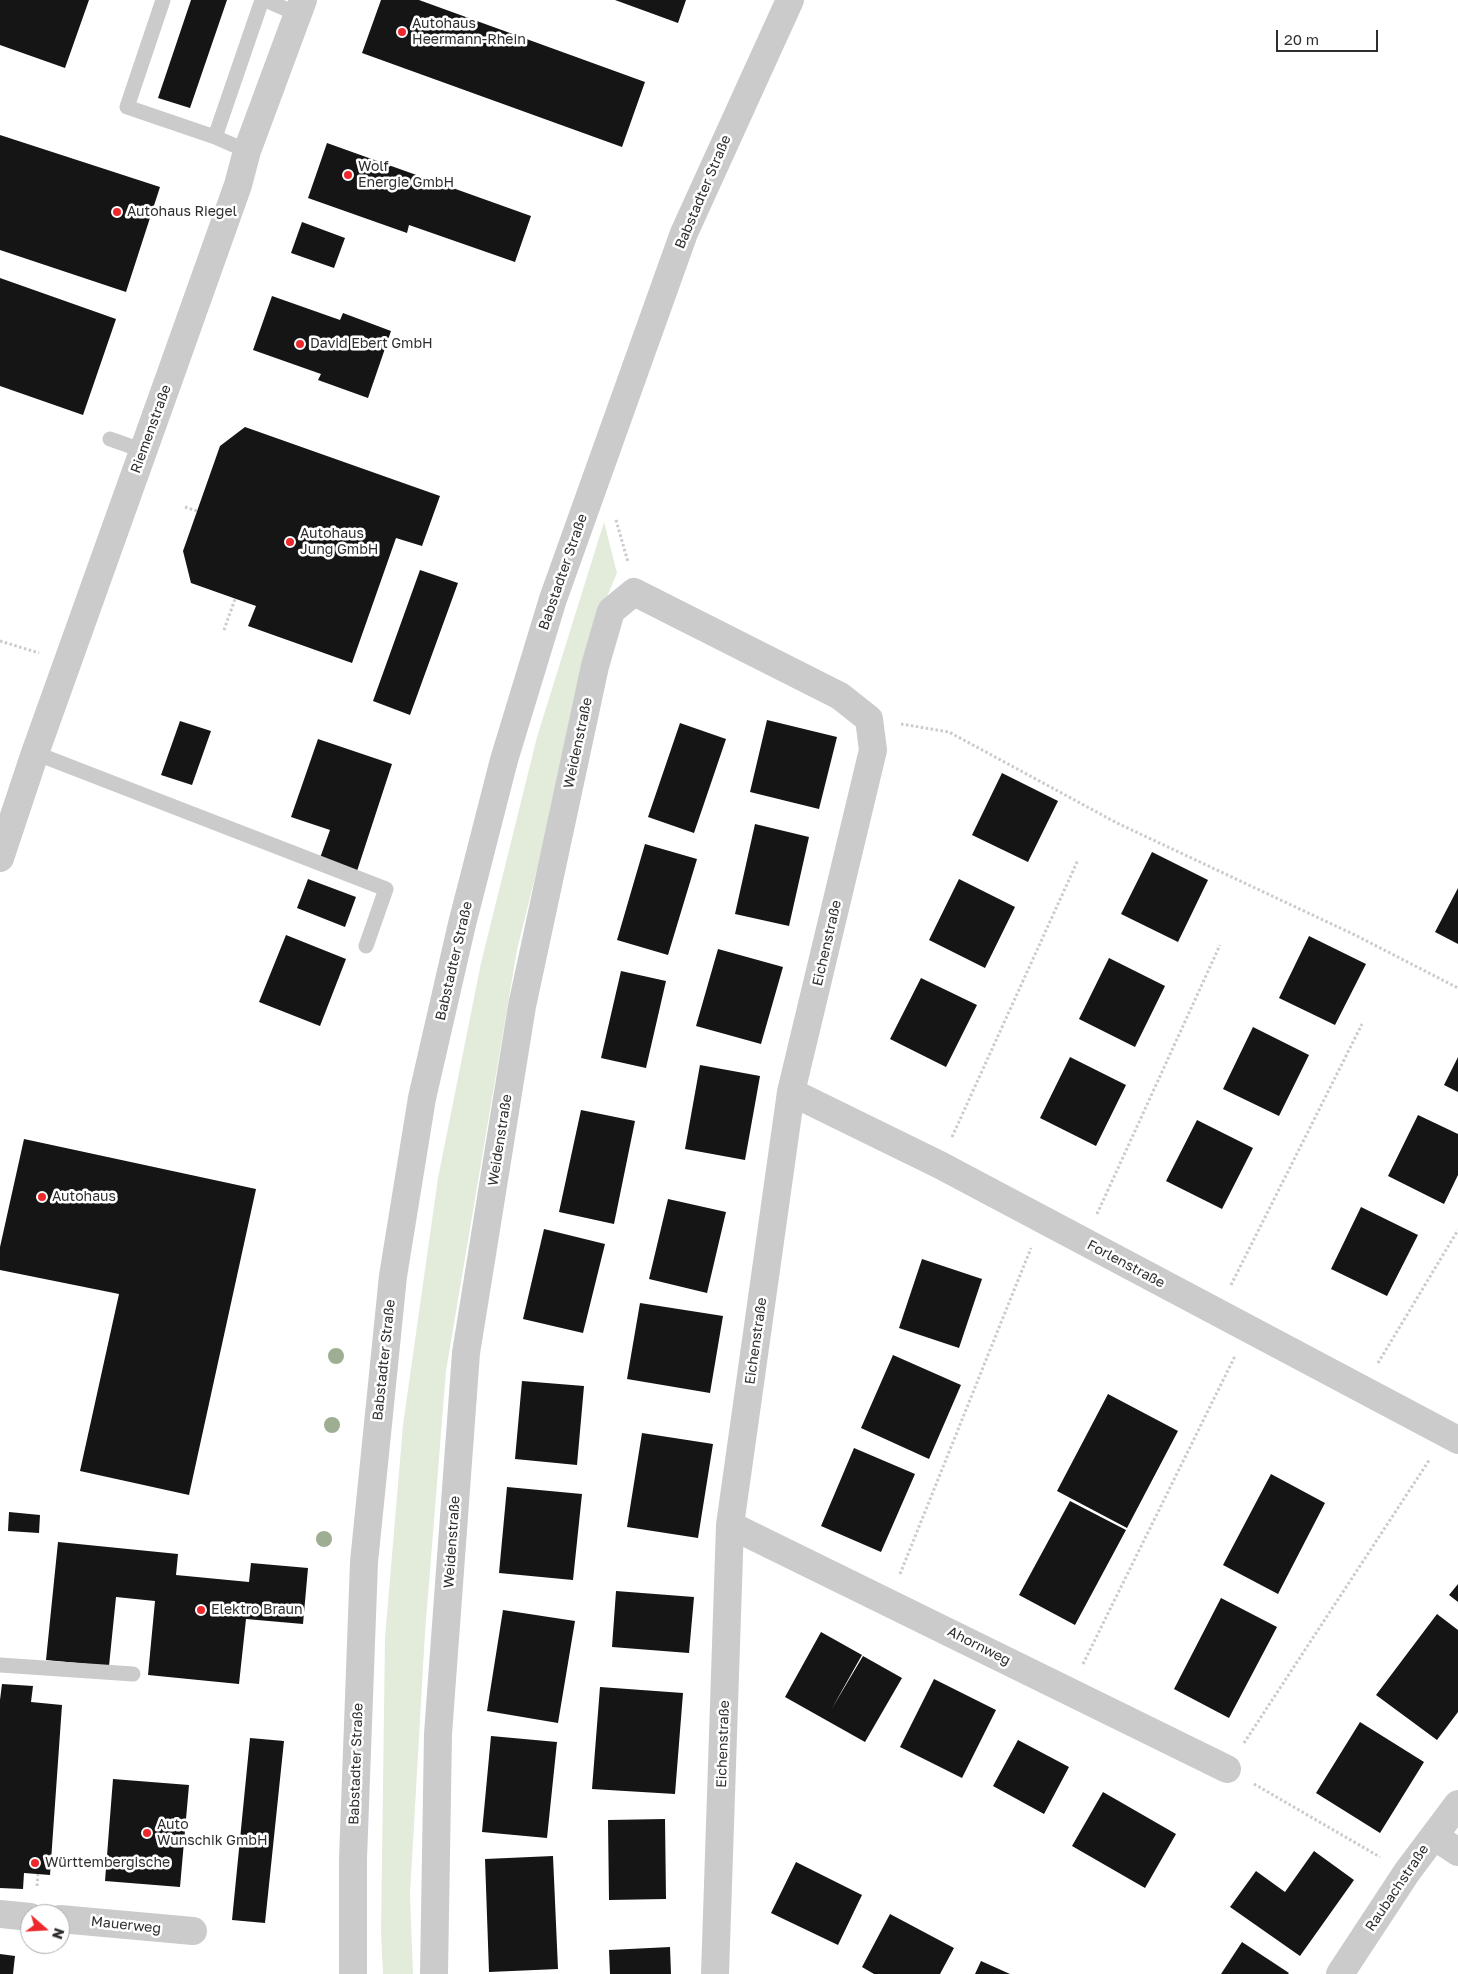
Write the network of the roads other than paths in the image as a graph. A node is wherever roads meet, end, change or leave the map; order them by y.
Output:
1 (163, 0) edge
2 (264, 0) edge
3 (790, 0) edge
4 (300, 7) edge
5 (215, 137) junction
6 (247, 151) junction
7 (110, 438) dead end
8 (144, 451) junction
9 (869, 719) joint
10 (35, 753) junction
11 (0, 858) edge
12 (366, 946) dead end
13 (791, 1092) junction
14 (1452, 1437) edge
15 (730, 1525) junction
16 (0, 1665) edge
17 (132, 1674) dead end
18 (1227, 1768) road end
19 (1458, 1804) edge
20 (1434, 1836) junction
21 (1458, 1852) edge
22 (0, 1914) edge
23 (20, 1916) edge
24 (70, 1919) edge
25 (193, 1931) dead end
26 (716, 1973) edge
27 (353, 1974) edge
28 (434, 1974) edge
29 (1340, 1974) edge

1 - 5 lane
2 - 4 lane
2 - 5 lane
3 - 27 street, Babstadter Straße
4 - 6 street, Riemenstraße
5 - 6 lane
6 - 8 street, Riemenstraße
7 - 8 lane
8 - 10 street, Riemenstraße
9 - 13 street, Eichenstraße
9 - 28 street, Weidenstraße
10 - 11 street, Riemenstraße
10 - 12 lane
13 - 14 street, Forlenstraße
13 - 15 street, Eichenstraße
15 - 18 street, Ahornweg
15 - 26 street, Eichenstraße
16 - 17 lane
19 - 20 street, Raubachstraße
20 - 21 street
20 - 29 street, Raubachstraße
22 - 23 street
24 - 25 street, Mauerweg

